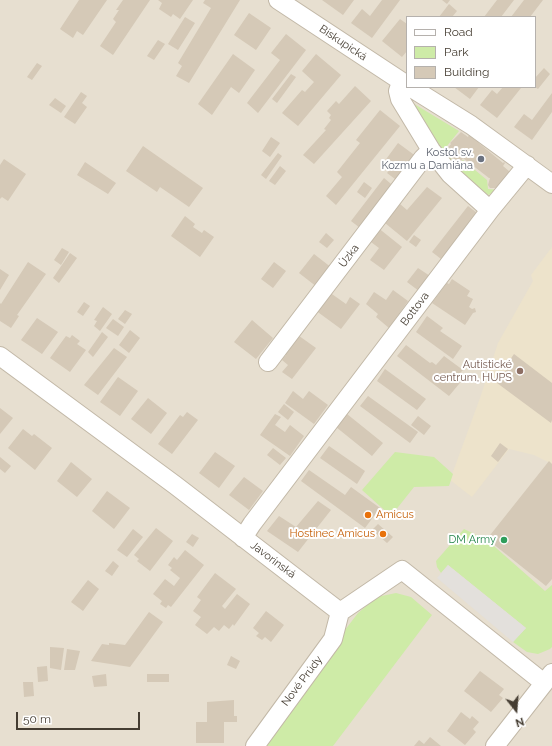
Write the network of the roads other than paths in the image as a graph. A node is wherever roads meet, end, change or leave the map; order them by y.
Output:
1 (278, 0) edge
2 (406, 85) edge
3 (411, 88) edge
4 (431, 150) junction
5 (527, 165) junction
6 (552, 184) edge
7 (490, 210) junction
8 (0, 356) edge
9 (268, 362) dead end
10 (243, 538) junction
11 (340, 612) junction
12 (548, 678) edge
13 (255, 746) edge
14 (495, 746) edge

1 - 2 street, Biskupická
2 - 4 street
3 - 5 street, Biskupická
4 - 7 street
4 - 9 street, Úzka
5 - 6 street, Biskupická
5 - 7 street
7 - 10 street, Bottova
8 - 10 street, Javorinská
10 - 11 street, Javorinská
11 - 12 street
11 - 13 street, Nové Prúdy
12 - 14 street

